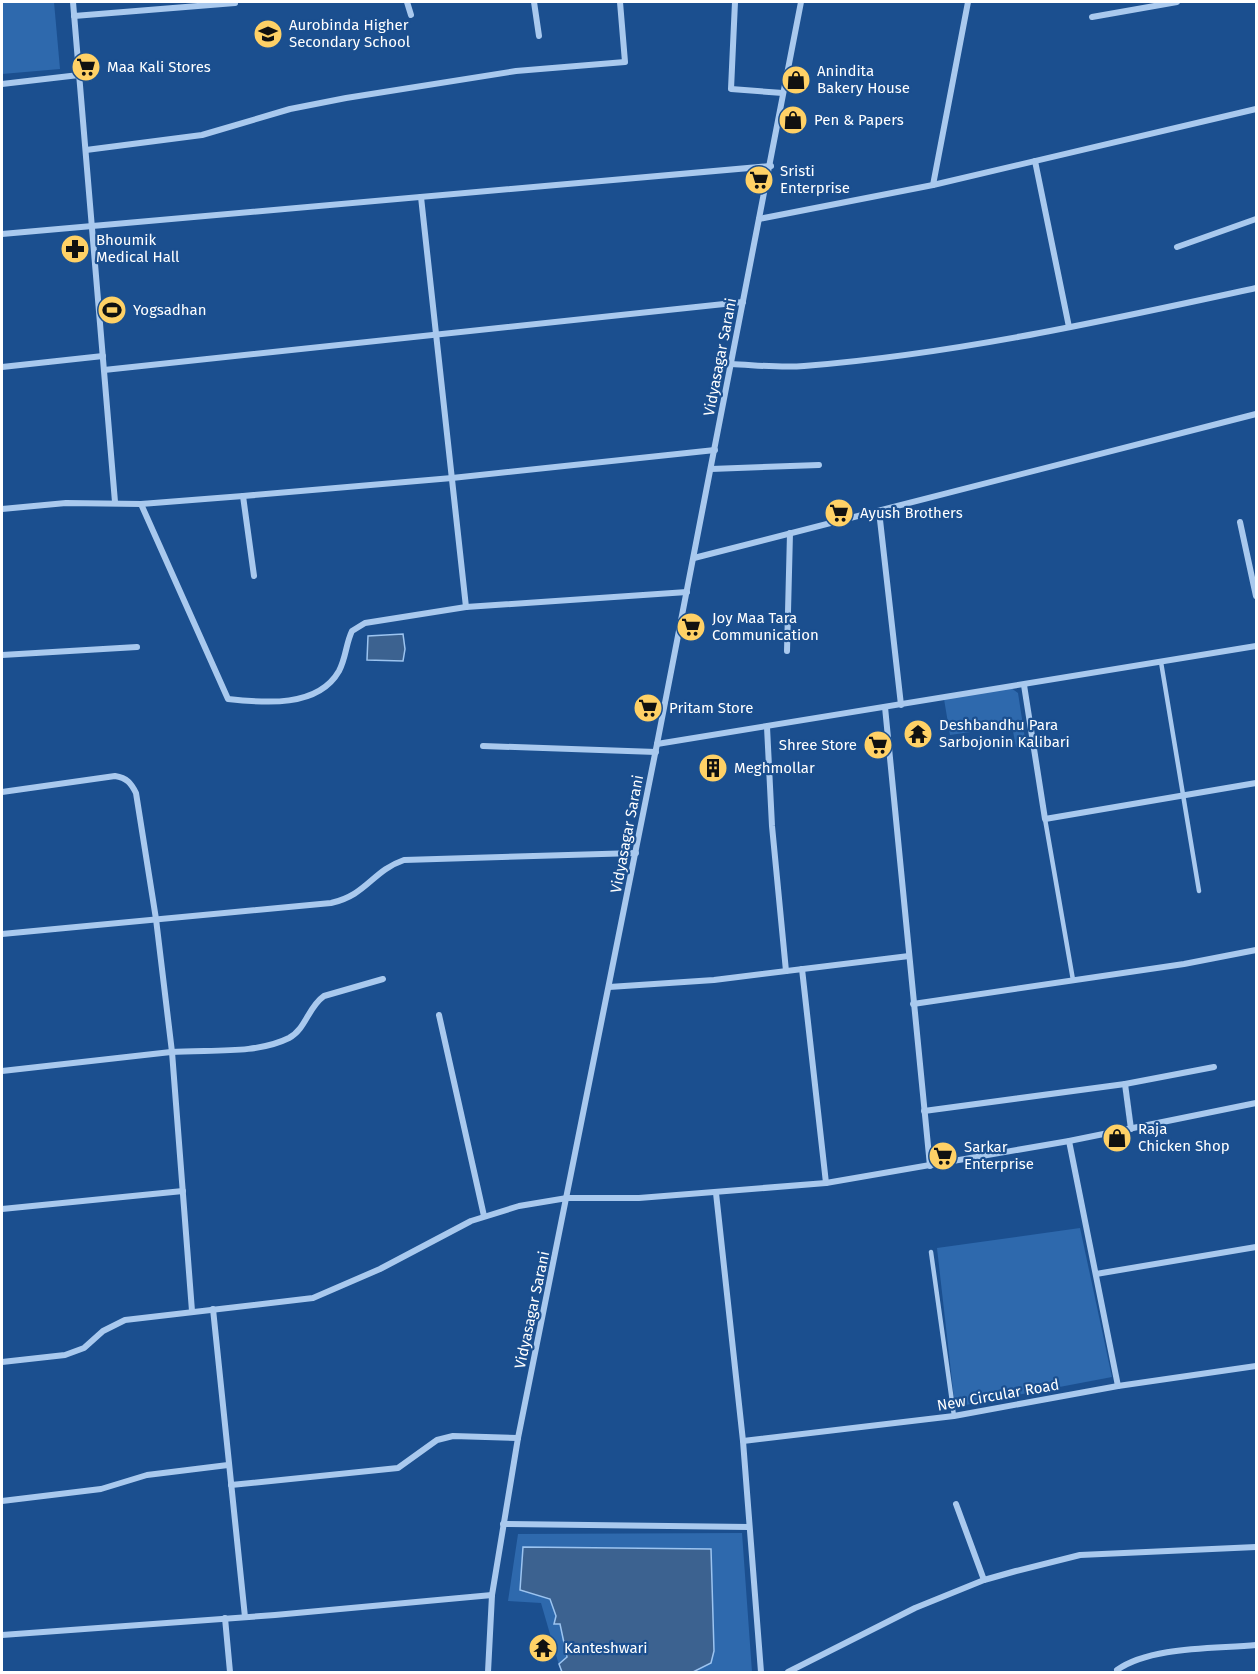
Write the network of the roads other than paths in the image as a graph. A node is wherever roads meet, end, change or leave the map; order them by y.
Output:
1 (73, 2) edge
2 (408, 2) edge
3 (534, 2) edge
4 (620, 2) edge
5 (735, 2) edge
6 (801, 2) edge
7 (968, 2) edge
8 (1177, 2) edge
9 (235, 3) dead end
10 (411, 15) dead end
11 (74, 16) junction
12 (1092, 18) dead end
13 (539, 36) dead end
14 (79, 75) junction
15 (2, 84) edge
16 (783, 93) junction
17 (1257, 109) edge
18 (86, 150) junction
19 (1035, 161) junction
20 (771, 166) junction
21 (933, 185) junction
22 (421, 197) junction
23 (759, 219) junction
24 (1257, 219) edge
25 (92, 226) junction
26 (2, 234) edge
27 (1177, 246) dead end
28 (1257, 288) edge
29 (743, 302) junction
30 (1069, 327) junction
31 (436, 335) junction
32 (103, 356) junction
33 (731, 364) junction
34 (2, 367) edge
35 (104, 370) junction
36 (1257, 414) edge
37 (715, 450) junction
38 (819, 465) dead end
39 (711, 469) junction
40 (452, 478) junction
41 (243, 496) junction
42 (115, 502) junction
43 (141, 504) junction
44 (2, 509) edge
45 (879, 511) junction
46 (1240, 522) dead end
47 (790, 533) junction
48 (694, 558) junction
49 (254, 576) dead end
50 (687, 592) junction
51 (1257, 596) edge
52 (466, 607) junction
53 (1257, 646) edge
54 (137, 647) dead end
55 (788, 651) dead end
56 (2, 654) edge
57 (1161, 662) junction
58 (1024, 685) junction
59 (900, 705) junction
60 (885, 708) junction
61 (767, 727) junction
62 (483, 746) dead end
63 (656, 748) junction
64 (1257, 783) edge
65 (2, 792) edge
66 (1183, 795) junction
67 (1045, 819) junction
68 (636, 853) junction
69 (1199, 891) dead end
70 (156, 919) junction
71 (2, 934) edge
72 (1257, 950) edge
73 (909, 956) junction
74 (802, 969) junction
75 (786, 971) junction
76 (383, 980) dead end
77 (1073, 980) junction
78 (609, 987) junction
79 (913, 1005) junction
80 (439, 1015) dead end
81 (172, 1052) junction
82 (1214, 1067) dead end
83 (2, 1071) edge
84 (1125, 1083) junction
85 (1257, 1103) edge
86 (924, 1111) junction
87 (1131, 1129) junction
88 (1069, 1141) junction
89 (930, 1166) junction
90 (826, 1183) junction
91 (183, 1191) junction
92 (716, 1192) junction
93 (567, 1198) junction
94 (2, 1209) edge
95 (484, 1216) junction
96 (1257, 1247) edge
97 (931, 1252) dead end
98 (1096, 1274) junction
99 (213, 1309) junction
100 (192, 1311) junction
101 (2, 1362) edge
102 (1257, 1366) edge
103 (1118, 1386) junction
104 (954, 1416) junction
105 (518, 1438) junction
106 (743, 1441) junction
107 (228, 1466) junction
108 (231, 1485) junction
109 (2, 1501) edge
110 (956, 1504) dead end
111 (503, 1524) junction
112 (750, 1527) junction
113 (1257, 1547) edge
114 (984, 1580) junction
115 (492, 1594) junction
116 (244, 1617) junction
117 (225, 1618) junction
118 (2, 1635) edge
119 (1257, 1645) edge
120 (1117, 1670) dead end
121 (230, 1672) edge
122 (488, 1672) edge
123 (761, 1672) edge
124 (788, 1672) edge

1 - 11 street
2 - 10 street
3 - 13 street
4 - 18 street
5 - 16 street
6 - 16 street, Vidyasagar Sarani
7 - 21 street
8 - 12 street
9 - 11 street
11 - 14 street
14 - 15 street
14 - 18 street
16 - 20 street, Vidyasagar Sarani
17 - 19 street
18 - 25 street
19 - 21 street
19 - 30 street
20 - 22 street
20 - 23 street, Vidyasagar Sarani
21 - 23 street
22 - 25 street
22 - 31 street
23 - 29 street, Vidyasagar Sarani
24 - 27 street
25 - 26 street
25 - 32 street
28 - 30 street
29 - 31 street
29 - 33 street, Vidyasagar Sarani
30 - 33 street
31 - 35 street
31 - 40 street
32 - 34 street
32 - 35 street
33 - 37 street, Vidyasagar Sarani
35 - 42 street
36 - 45 street
37 - 39 street, Vidyasagar Sarani
37 - 40 street
38 - 39 street
39 - 48 street, Vidyasagar Sarani
40 - 41 street
40 - 52 street
41 - 43 street
41 - 49 street
42 - 43 street
42 - 44 street
43 - 52 street
45 - 47 street
45 - 59 street
46 - 51 street
47 - 48 street
47 - 55 street
48 - 50 street, Vidyasagar Sarani
50 - 52 street
50 - 63 street, Vidyasagar Sarani
53 - 57 street
54 - 56 street
57 - 58 street
57 - 66 lane
58 - 59 street
58 - 67 street
59 - 60 street
60 - 61 street
60 - 73 street
61 - 63 street
61 - 75 street
62 - 63 street
63 - 68 street, Vidyasagar Sarani
64 - 66 street
65 - 70 street
66 - 67 street
66 - 69 lane
67 - 77 lane
68 - 70 street
68 - 78 street, Vidyasagar Sarani
70 - 71 street
70 - 81 street
72 - 77 street
73 - 74 street
73 - 79 street
74 - 75 street
74 - 90 street
75 - 78 street
76 - 81 street
77 - 79 street
78 - 93 street, Vidyasagar Sarani
79 - 86 street
80 - 95 street
81 - 83 street
81 - 91 street
82 - 84 street
84 - 86 street
84 - 87 street
85 - 87 street
86 - 89 street
87 - 88 street
88 - 89 street
88 - 98 street
89 - 90 street
90 - 92 street
91 - 94 street
91 - 100 street
92 - 93 street
92 - 106 street
93 - 95 street
93 - 105 street, Vidyasagar Sarani
95 - 99 street
96 - 98 street
97 - 104 lane
98 - 103 street
99 - 100 street
99 - 107 street
100 - 101 street
102 - 103 street, New Circular Road
103 - 104 street, New Circular Road
104 - 106 street, New Circular Road
105 - 108 street
105 - 111 street, Vidyasagar Sarani
106 - 112 street
107 - 108 street
107 - 109 street
108 - 116 street
110 - 114 street
111 - 112 street
111 - 115 street, Vidyasagar Sarani
112 - 123 street
113 - 114 street
114 - 124 street
115 - 116 street
115 - 122 street, Vidyasagar Sarani
116 - 117 street
117 - 118 street
117 - 121 street
119 - 120 street

